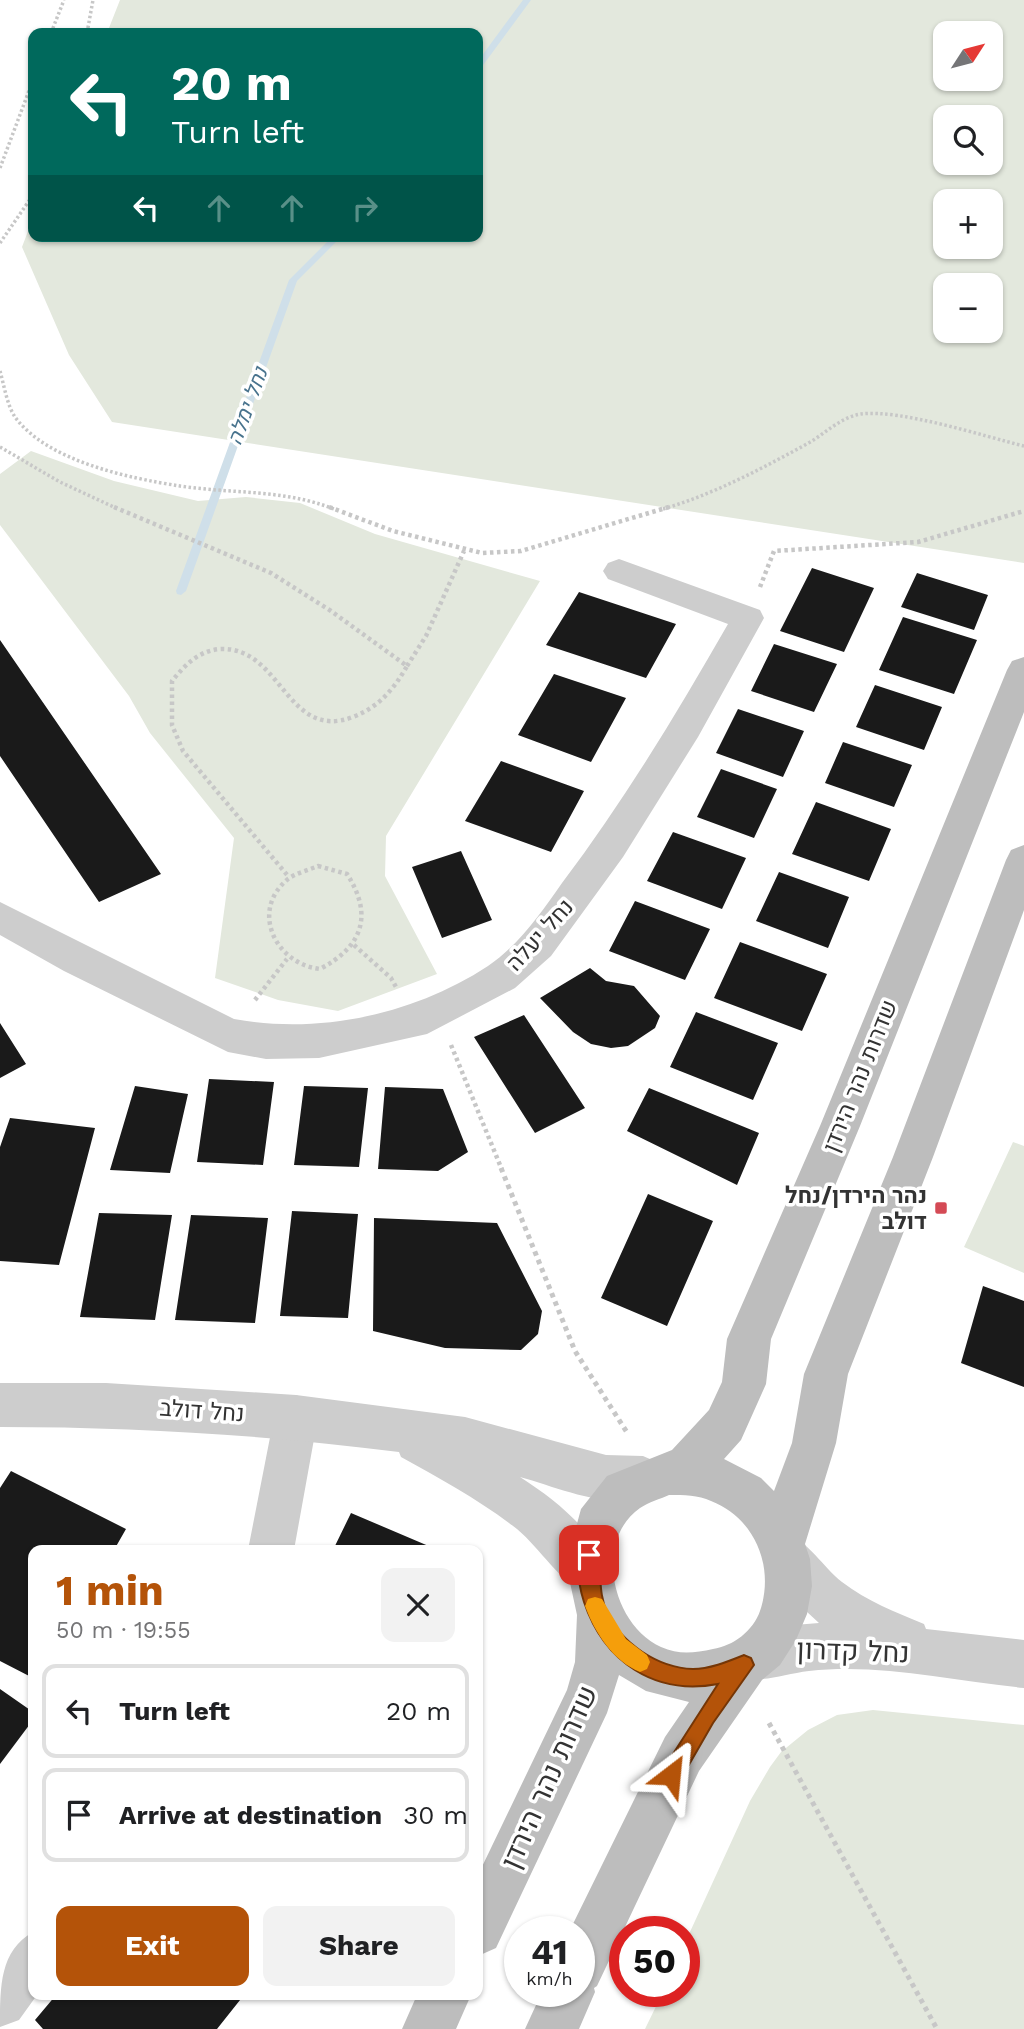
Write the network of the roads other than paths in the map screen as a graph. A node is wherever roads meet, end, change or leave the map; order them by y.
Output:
1 (619, 572) dead end
2 (1024, 670) edge
3 (1024, 859) edge
4 (0, 917) edge
5 (0, 1405) edge
6 (296, 1417) junction
7 (403, 1433) junction
8 (660, 1475) junction
9 (272, 1545) edge
10 (784, 1550) junction
11 (588, 1571) junction
12 (599, 1619) junction
13 (955, 1658) junction
14 (749, 1661) junction
15 (1024, 1664) edge
16 (483, 1920) edge
17 (595, 1936) edge
18 (28, 1965) edge
19 (442, 2000) edge
20 (0, 2001) edge
21 (562, 2007) edge
22 (428, 2029) edge
23 (551, 2029) edge

1 - 4 street, נחל יעלה
2 - 8 main road, שדרות נהר הירדן
3 - 10 main road
5 - 6 street, נחל דולב
6 - 7 street, נחל דולב
6 - 9 street
7 - 8 street, נחל דולב
7 - 11 street, נחל דולב
8 - 10 main road
8 - 11 main road
10 - 13 street, נחל קדרון
10 - 14 main road
11 - 12 main road
12 - 14 main road
12 - 16 main road, שדרות נהר הירדן
13 - 14 street, נחל קדרון
13 - 15 street, נחל קדרון
14 - 17 main road
18 - 20 street
19 - 22 main road
21 - 23 main road

